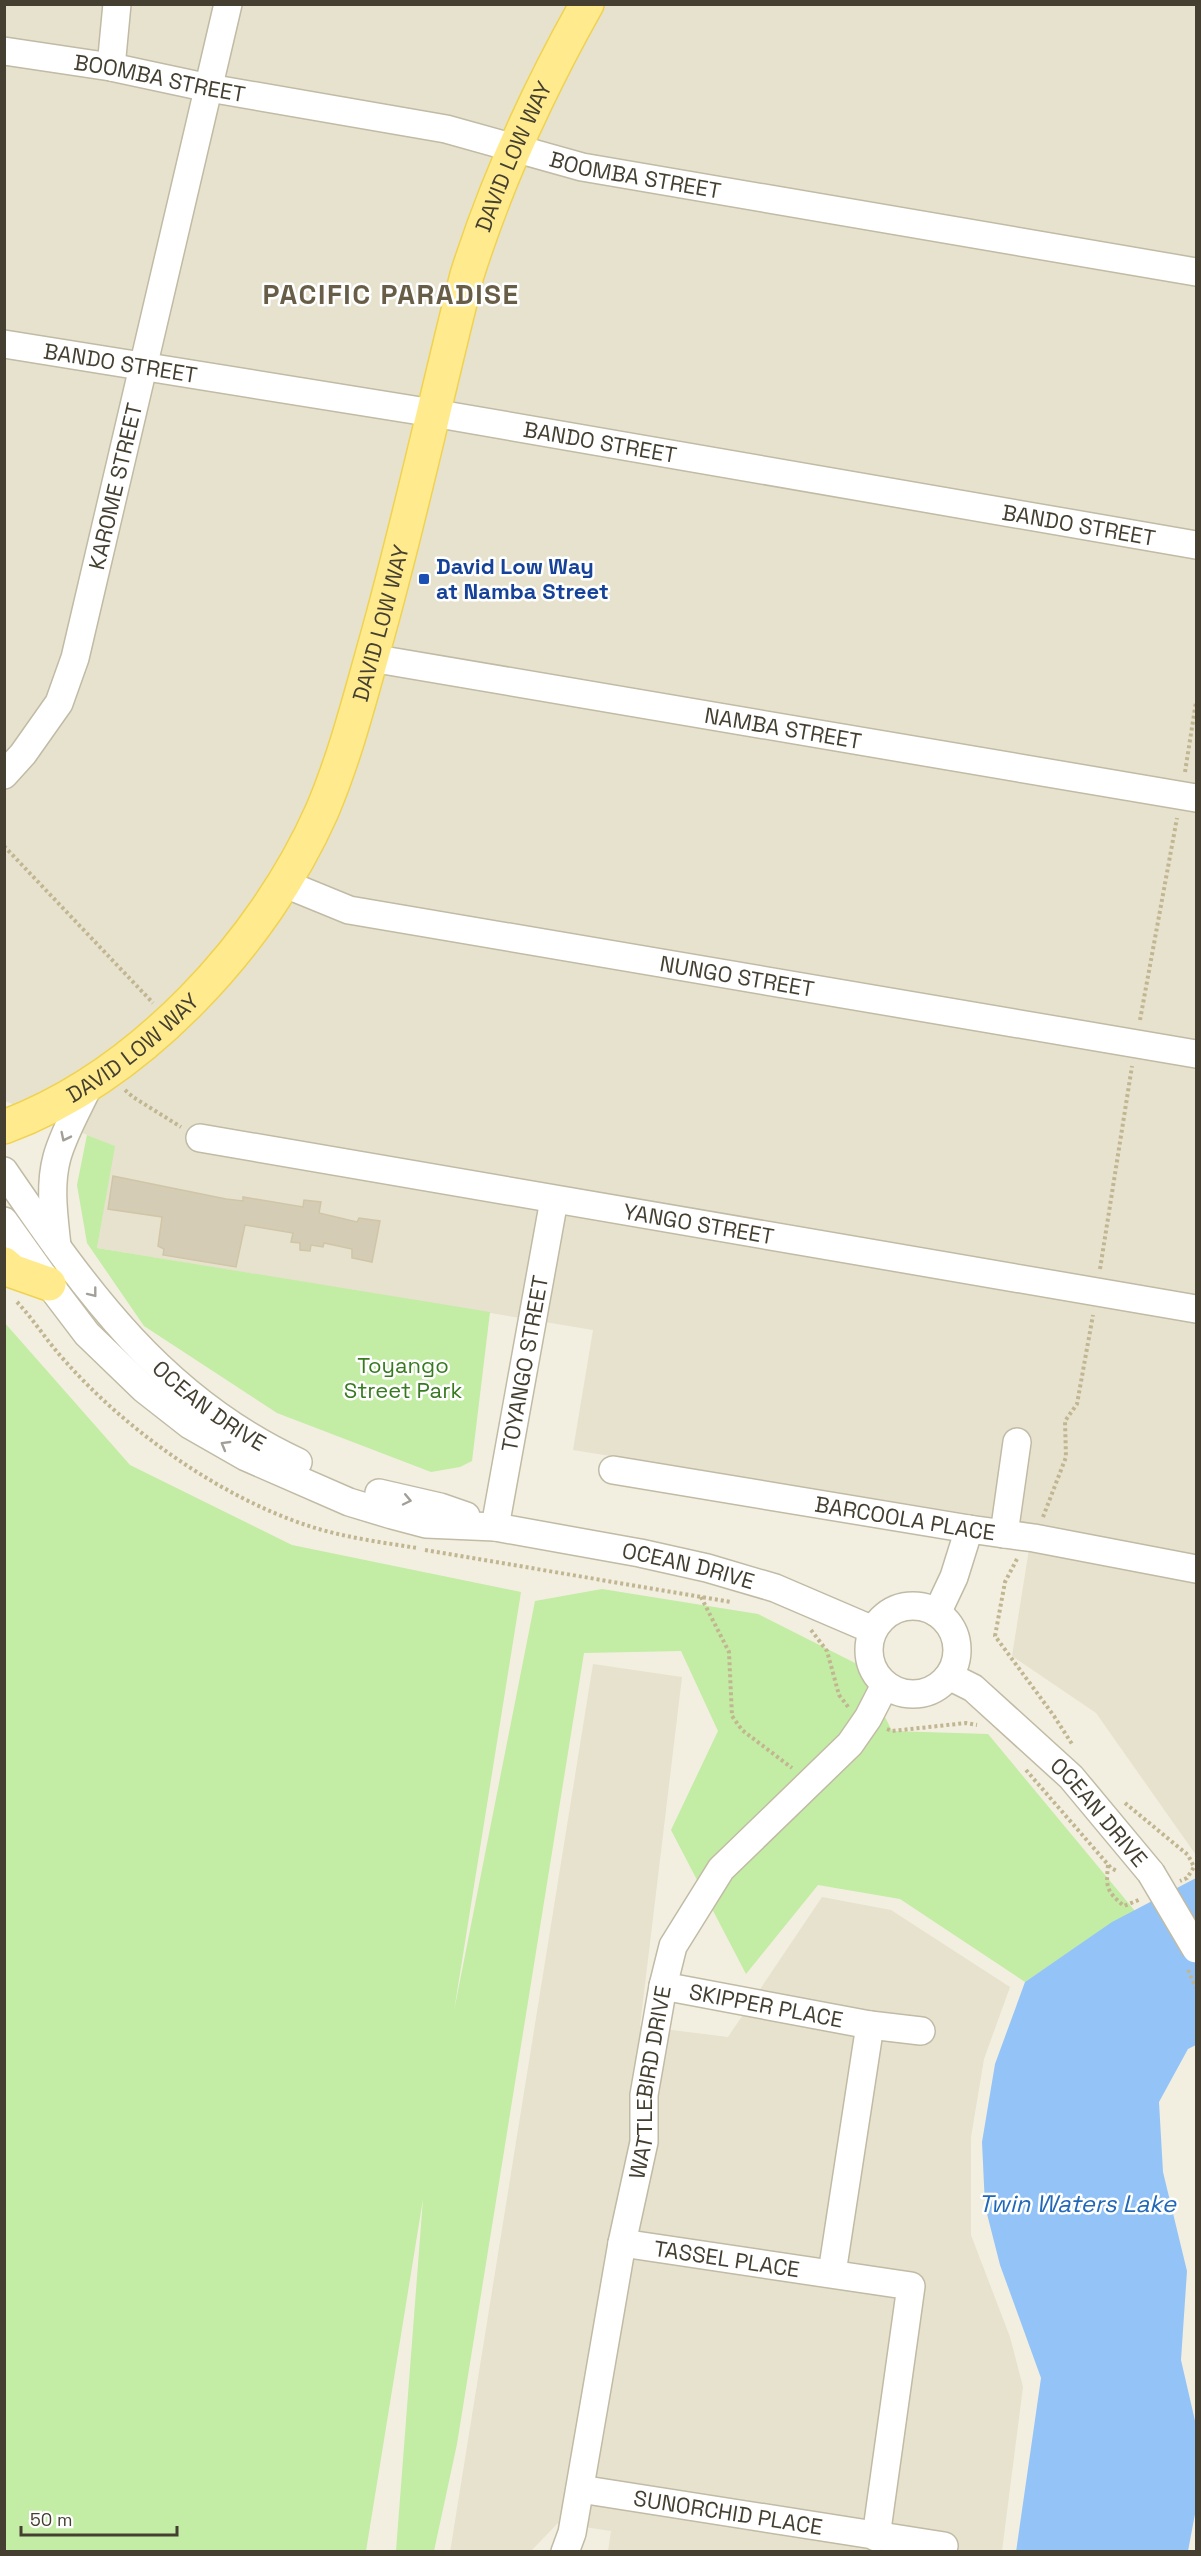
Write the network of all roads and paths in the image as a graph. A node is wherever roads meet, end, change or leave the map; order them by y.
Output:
1 (117, 4) edge
2 (228, 4) edge
3 (587, 4) edge
4 (4, 51) edge
5 (111, 67) junction
6 (209, 88) junction
7 (513, 148) junction
8 (1197, 272) edge
9 (4, 344) edge
10 (143, 366) junction
11 (433, 413) junction
12 (1197, 545) edge
13 (371, 658) junction
14 (1197, 702) edge
15 (4, 776) edge
16 (1189, 797) edge
17 (4, 846) edge
18 (283, 883) junction
19 (172, 1021) junction
20 (1136, 1044) junction
21 (1197, 1054) edge
22 (98, 1078) junction
23 (4, 1127) edge
24 (200, 1138) joint
25 (4, 1170) edge
26 (554, 1200) junction
27 (4, 1221) edge
28 (57, 1247) junction
29 (4, 1264) edge
30 (49, 1284) junction
31 (1097, 1293) junction
32 (14, 1299) dead end
33 (1197, 1309) edge
34 (1017, 1442) dead end
35 (613, 1470) dead end
36 (495, 1527) junction
37 (969, 1529) junction
38 (1004, 1534) junction
39 (1034, 1538) junction
40 (1197, 1569) edge
41 (701, 1596) junction
42 (733, 1602) dead end
43 (937, 1613) junction
44 (806, 1627) dead end
45 (873, 1630) junction
46 (949, 1676) junction
47 (885, 1685) junction
48 (868, 1718) junction
49 (980, 1726) dead end
50 (1073, 1746) dead end
51 (1020, 1763) dead end
52 (811, 1782) junction
53 (1124, 1801) dead end
54 (1108, 1865) junction
55 (1122, 1873) dead end
56 (1177, 1882) dead end
57 (1149, 1885) junction
58 (1197, 1949) edge
59 (663, 1986) junction
60 (870, 2025) junction
61 (921, 2031) dead end
62 (855, 2133) joint
63 (622, 2243) junction
64 (832, 2273) junction
65 (580, 2489) junction
66 (876, 2537) junction
67 (944, 2546) dead end
68 (565, 2552) edge

1 - 5 street
2 - 6 street, KAROME STREET
3 - 7 main road, DAVID LOW WAY
4 - 5 street, BOOMBA STREET
5 - 6 street, BOOMBA STREET
6 - 7 street, BOOMBA STREET
6 - 10 street, KAROME STREET
7 - 8 street, BOOMBA STREET
7 - 11 main road, DAVID LOW WAY
9 - 10 street, BANDO STREET
10 - 11 street, BANDO STREET
10 - 15 street, KAROME STREET
11 - 12 street, BANDO STREET
11 - 13 main road, DAVID LOW WAY
13 - 16 street, NAMBA STREET
13 - 18 main road, DAVID LOW WAY
14 - 16 path
16 - 20 path
17 - 19 path
18 - 19 main road, DAVID LOW WAY
18 - 20 street, NUNGO STREET
19 - 22 main road, DAVID LOW WAY
20 - 21 street, NUNGO STREET
20 - 31 path
22 - 23 main road, DAVID LOW WAY
22 - 24 path
22 -> 28 street
24 - 26 street, YANGO STREET
25 - 28 street, OCEAN DRIVE
26 - 31 street, YANGO STREET
26 - 36 street, TOYANGO STREET
27 - 30 street, OCEAN DRIVE
28 -> 36 street, OCEAN DRIVE
29 - 30 main road
36 -> 30 street, OCEAN DRIVE
31 - 33 street, YANGO STREET
31 - 39 path
32 - 41 path
34 - 38 street
35 - 37 street, BARCOOLA PLACE
36 - 45 street, OCEAN DRIVE
37 - 38 street, BARCOOLA PLACE
37 - 43 street
38 - 39 street, BARCOOLA PLACE
39 - 40 street, BARCOOLA PLACE
39 - 50 path
41 - 42 path
41 - 52 path
43 - 45 street
43 - 46 street
44 - 48 path
45 - 47 street
46 - 47 street
46 - 57 street, OCEAN DRIVE
47 - 48 street, WATTLEBIRD DRIVE
48 - 49 path
48 - 52 street, WATTLEBIRD DRIVE
51 - 54 path
52 - 59 street, WATTLEBIRD DRIVE
53 - 56 path
54 - 55 path
54 - 57 path
57 - 58 street, OCEAN DRIVE, bridge
59 - 60 street, SKIPPER PLACE
59 - 63 street, WATTLEBIRD DRIVE
60 - 61 street, SKIPPER PLACE
60 - 62 street, SKIPPER PLACE
62 - 64 street, TASSEL PLACE
63 - 64 street, TASSEL PLACE
63 - 65 street, WATTLEBIRD DRIVE
64 - 66 street, TASSEL PLACE
65 - 66 street, SUNORCHID PLACE
65 - 68 street, WATTLEBIRD DRIVE
66 - 67 street, SUNORCHID PLACE

